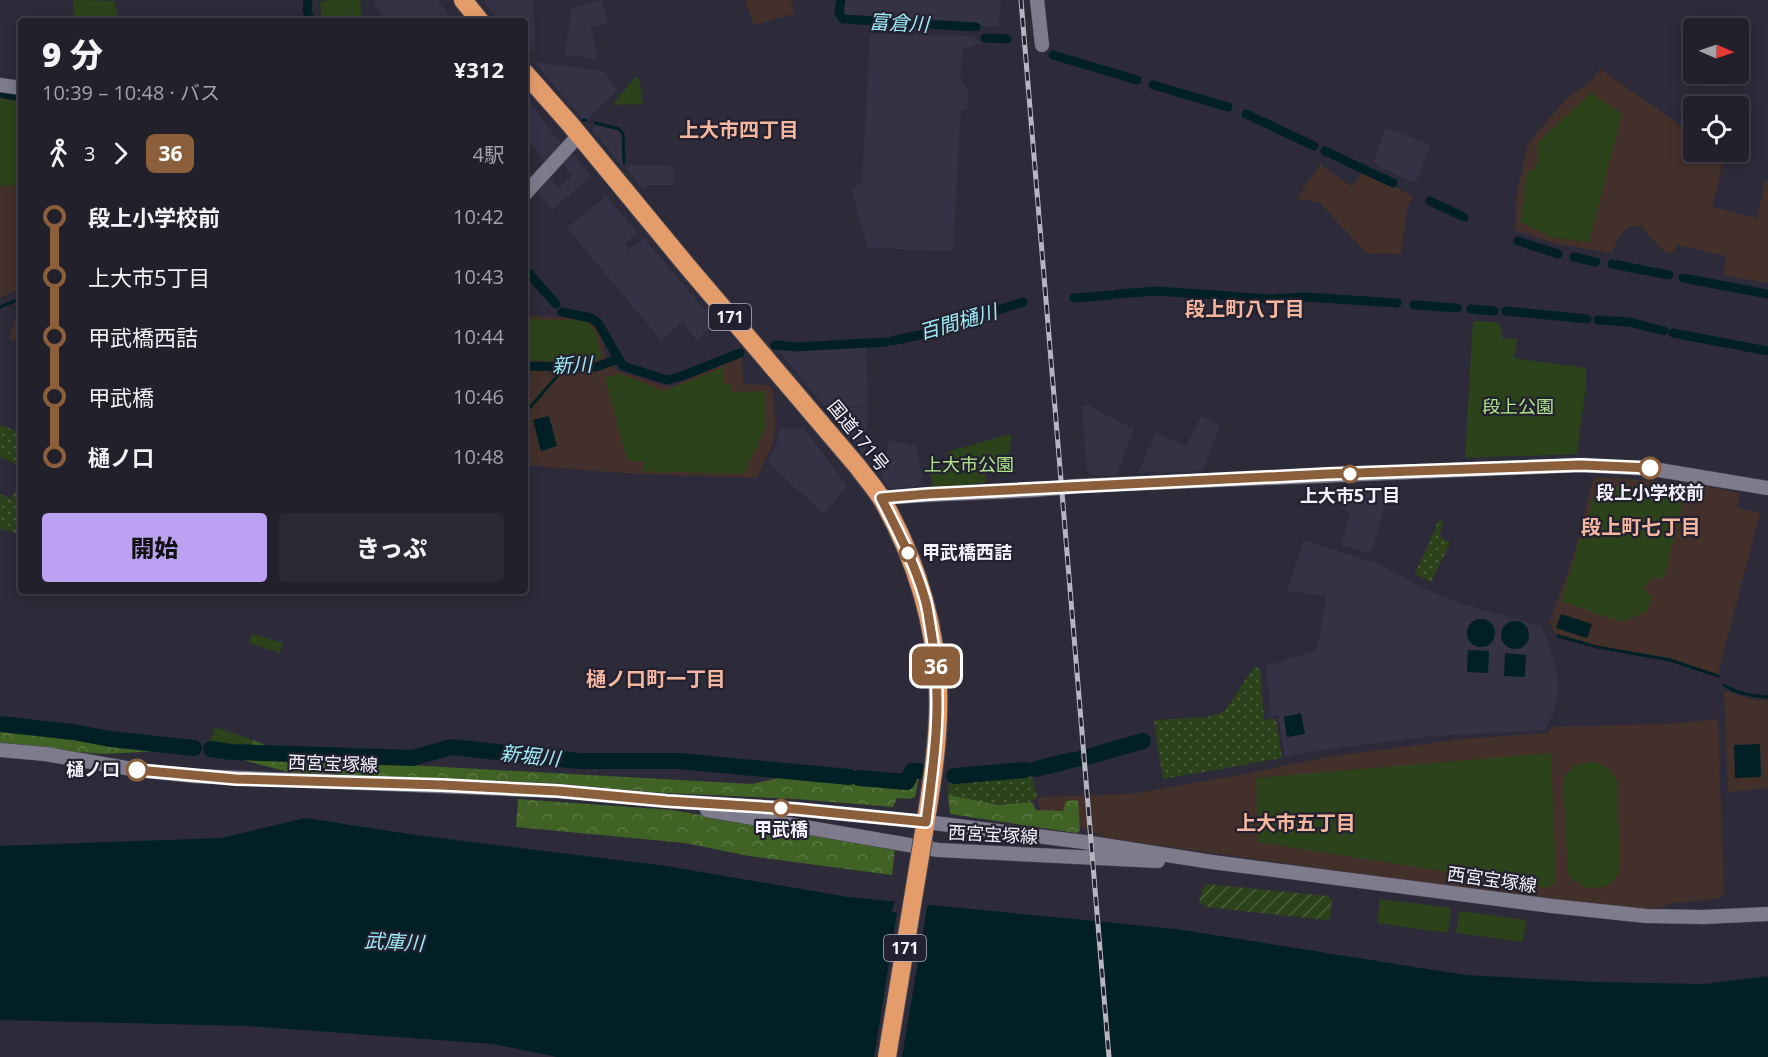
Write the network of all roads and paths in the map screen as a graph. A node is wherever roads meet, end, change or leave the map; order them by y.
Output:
1 (463, 0) edge
2 (1037, 0) edge
3 (478, 18) edge
4 (1042, 45) dead end
5 (528, 76) edge
6 (0, 85) edge
7 (18, 88) edge
8 (578, 136) junction
9 (528, 191) edge
10 (1768, 488) edge
11 (881, 498) junction
12 (0, 750) edge
13 (667, 801) junction
14 (924, 830) junction
15 (1212, 862) junction
16 (1768, 914) edge
17 (887, 1057) edge

1 - 3 highway
2 - 4 main road
5 - 8 highway, 国道171号 / 171
6 - 7 main road
8 - 9 main road
8 - 11 highway, 国道171号 / 171
10 - 11 main road
11 - 14 highway, 国道171号 / 171
12 - 13 main road, 西宮宝塚線
13 - 14 main road, 西宮宝塚線
13 - 15 main road, 西宮宝塚線
14 - 15 main road, 西宮宝塚線
14 - 17 highway, 国道171号 / 171, bridge
15 - 16 main road, 西宮宝塚線

